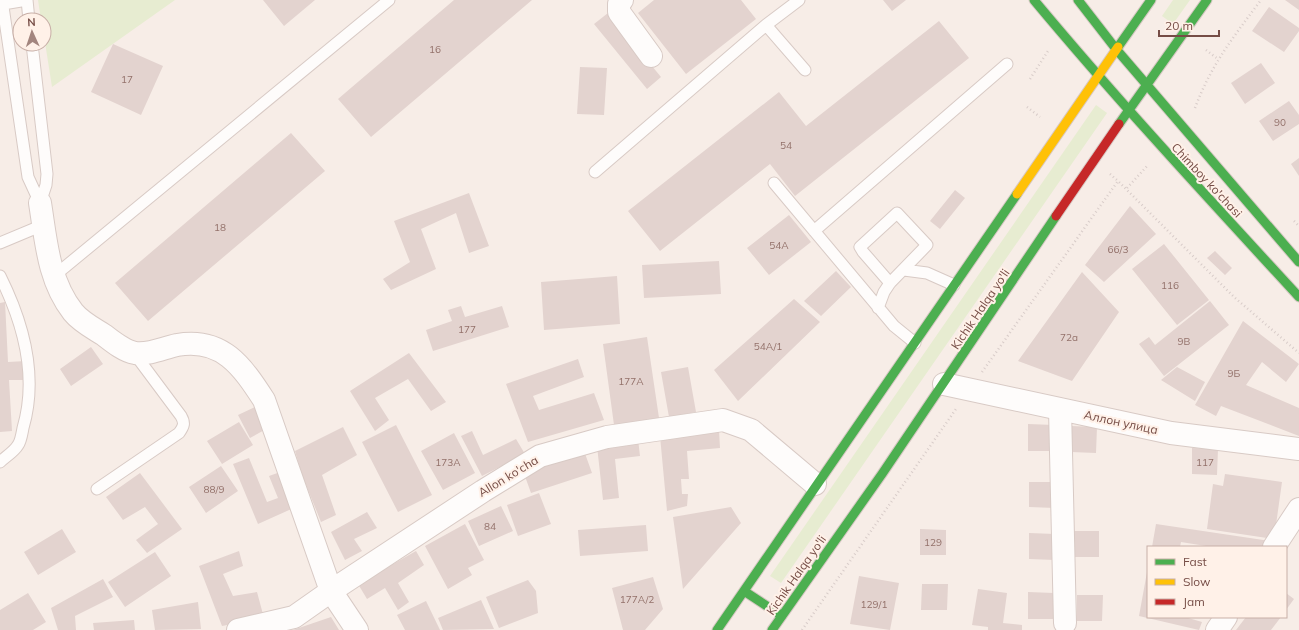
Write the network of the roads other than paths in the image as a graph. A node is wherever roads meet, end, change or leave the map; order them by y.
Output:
1 (27, 0) edge
2 (389, 0) edge
3 (622, 0) edge
4 (799, 0) edge
5 (1034, 0) edge
6 (1078, 0) edge
7 (1151, 0) edge
8 (1207, 0) edge
9 (2, 2) edge
10 (28, 12) edge
11 (766, 26) junction
12 (1116, 49) junction
13 (33, 52) edge
14 (651, 56) dead end
15 (1007, 64) dead end
16 (805, 70) dead end
17 (1098, 77) junction
18 (1147, 85) junction
19 (1129, 111) junction
20 (595, 172) dead end
21 (774, 183) dead end
22 (40, 203) junction
23 (43, 225) junction
24 (814, 231) junction
25 (0, 243) edge
26 (1299, 262) edge
27 (904, 270) junction
28 (0, 276) edge
29 (54, 276) junction
30 (890, 283) junction
31 (954, 285) junction
32 (1299, 297) edge
33 (878, 308) junction
34 (915, 343) junction
35 (134, 353) junction
36 (944, 384) junction
37 (1060, 409) junction
38 (1299, 449) edge
39 (0, 462) edge
40 (815, 484) junction
41 (96, 489) dead end
42 (1299, 509) edge
43 (1275, 546) edge
44 (331, 591) junction
45 (744, 591) junction
46 (782, 616) junction
47 (1225, 618) edge
48 (1065, 623) dead end
49 (238, 630) edge
50 (357, 630) edge
51 (717, 630) edge
52 (772, 630) edge
53 (1217, 630) edge

1 - 9 lane
1 - 10 lane
2 - 29 lane
3 - 14 street
4 - 11 lane
5 - 17 main road, Chimboy ko'chasi
6 - 12 main road, Chimboy ko'chasi
7 - 12 main road
8 - 18 main road, Kichik Halqa yo'li
9 - 22 lane
11 - 16 lane
11 - 20 lane
12 - 17 main road
12 - 18 main road, Chimboy ko'chasi
13 - 22 lane
15 - 24 lane
17 - 19 main road, Chimboy ko'chasi
17 - 31 main road
18 - 19 main road, Kichik Halqa yo'li
18 - 26 main road, Chimboy ko'chasi
19 - 32 main road, Chimboy ko'chasi
19 - 36 main road, Kichik Halqa yo'li
21 - 24 lane
22 - 23 street
23 - 25 lane
23 - 29 street
24 - 33 lane
27 - 30 lane
27 - 30 lane
27 - 31 lane
28 - 39 lane
29 - 35 street
30 - 33 lane
31 - 34 main road
33 - 34 lane
34 - 40 main road
35 - 41 lane
35 - 44 street
36 - 37 street, Аллон улица
36 - 46 main road, Kichik Halqa yo'li
37 - 38 street, Аллон улица
37 - 48 street
40 - 44 street, Allon ko'cha
40 - 45 main road
42 - 43 street
44 - 49 street, Allon ko'cha
44 - 50 street
45 - 46 main road
45 - 51 main road
46 - 52 main road, Kichik Halqa yo'li
47 - 53 street

